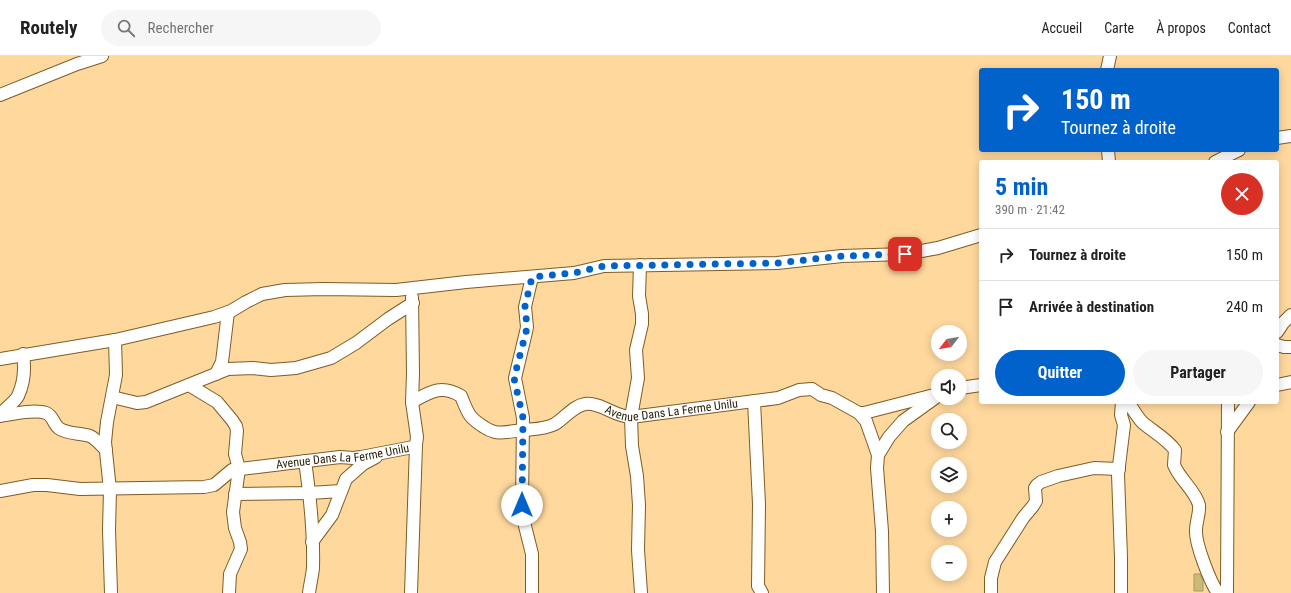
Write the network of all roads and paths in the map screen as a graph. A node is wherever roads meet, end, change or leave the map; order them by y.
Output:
1 (102, 56) edge
2 (1110, 56) edge
3 (1107, 68) edge
4 (0, 94) edge
5 (1291, 136) edge
6 (1279, 138) edge
7 (1235, 152) edge
8 (1221, 160) edge
9 (979, 236) edge
10 (640, 265) junction
11 (532, 277) junction
12 (412, 288) junction
13 (413, 303) junction
14 (228, 312) junction
15 (1291, 315) edge
16 (1279, 329) edge
17 (116, 340) junction
18 (1279, 346) edge
19 (1291, 347) edge
20 (23, 354) junction
21 (0, 358) edge
22 (216, 374) junction
23 (1291, 382) edge
24 (189, 385) junction
25 (979, 385) edge
26 (1279, 385) edge
27 (967, 387) edge
28 (112, 397) junction
29 (931, 397) edge
30 (931, 400) edge
31 (754, 401) junction
32 (412, 402) junction
33 (1122, 404) edge
34 (1129, 404) edge
35 (1228, 404) edge
36 (1248, 404) edge
37 (859, 413) junction
38 (0, 415) edge
39 (631, 417) junction
40 (522, 430) junction
41 (1227, 432) junction
42 (416, 445) junction
43 (106, 450) junction
44 (386, 451) junction
45 (878, 455) junction
46 (304, 461) junction
47 (238, 469) junction
48 (1119, 469) junction
49 (110, 490) junction
50 (0, 491) edge
51 (341, 491) junction
52 (309, 493) junction
53 (235, 494) junction
54 (312, 542) junction
55 (111, 593) edge
56 (229, 593) edge
57 (310, 593) edge
58 (411, 593) edge
59 (532, 593) edge
60 (641, 593) edge
61 (762, 593) edge
62 (883, 593) edge
63 (991, 593) edge
64 (1121, 593) edge
65 (1218, 593) edge
66 (1226, 593) edge

1 - 4 street
2 - 3 street
5 - 6 street
7 - 8 street
9 - 10 street
10 - 11 street
10 - 39 street
11 - 12 street
11 - 40 street
12 - 13 street
12 - 14 street
13 - 22 street
13 - 32 street
14 - 17 street
14 - 22 street
15 - 16 street
17 - 20 street
17 - 28 street
18 - 19 street
20 - 21 street
20 - 38 street
22 - 24 street
23 - 26 street
24 - 28 street
24 - 47 street
25 - 27 street
28 - 43 street
29 - 37 street
30 - 45 street
31 - 37 street, Avenue Dans La Ferme Unilu
31 - 39 street, Avenue Dans La Ferme Unilu
31 - 61 street
32 - 40 street, Avenue Dans La Ferme Unilu
32 - 42 street, Avenue Dans La Ferme Unilu
33 - 48 street
34 - 65 street
35 - 41 street
36 - 41 street
37 - 45 street
38 - 43 street
39 - 40 street, Avenue Dans La Ferme Unilu
39 - 60 street
40 - 59 street
41 - 66 street
42 - 44 street, Avenue Dans La Ferme Unilu
42 - 58 street
43 - 49 street
44 - 46 street, Avenue Dans La Ferme Unilu
44 - 51 street
45 - 62 street
46 - 47 street, Avenue Dans La Ferme Unilu
46 - 52 street
47 - 49 street, Avenue Dans La Ferme Unilu
47 - 53 street
48 - 63 street
48 - 64 street
49 - 50 street, Avenue Dans La Ferme Unilu
49 - 55 street
51 - 52 street
51 - 54 street
52 - 53 street
52 - 54 street
53 - 56 street
54 - 57 street

